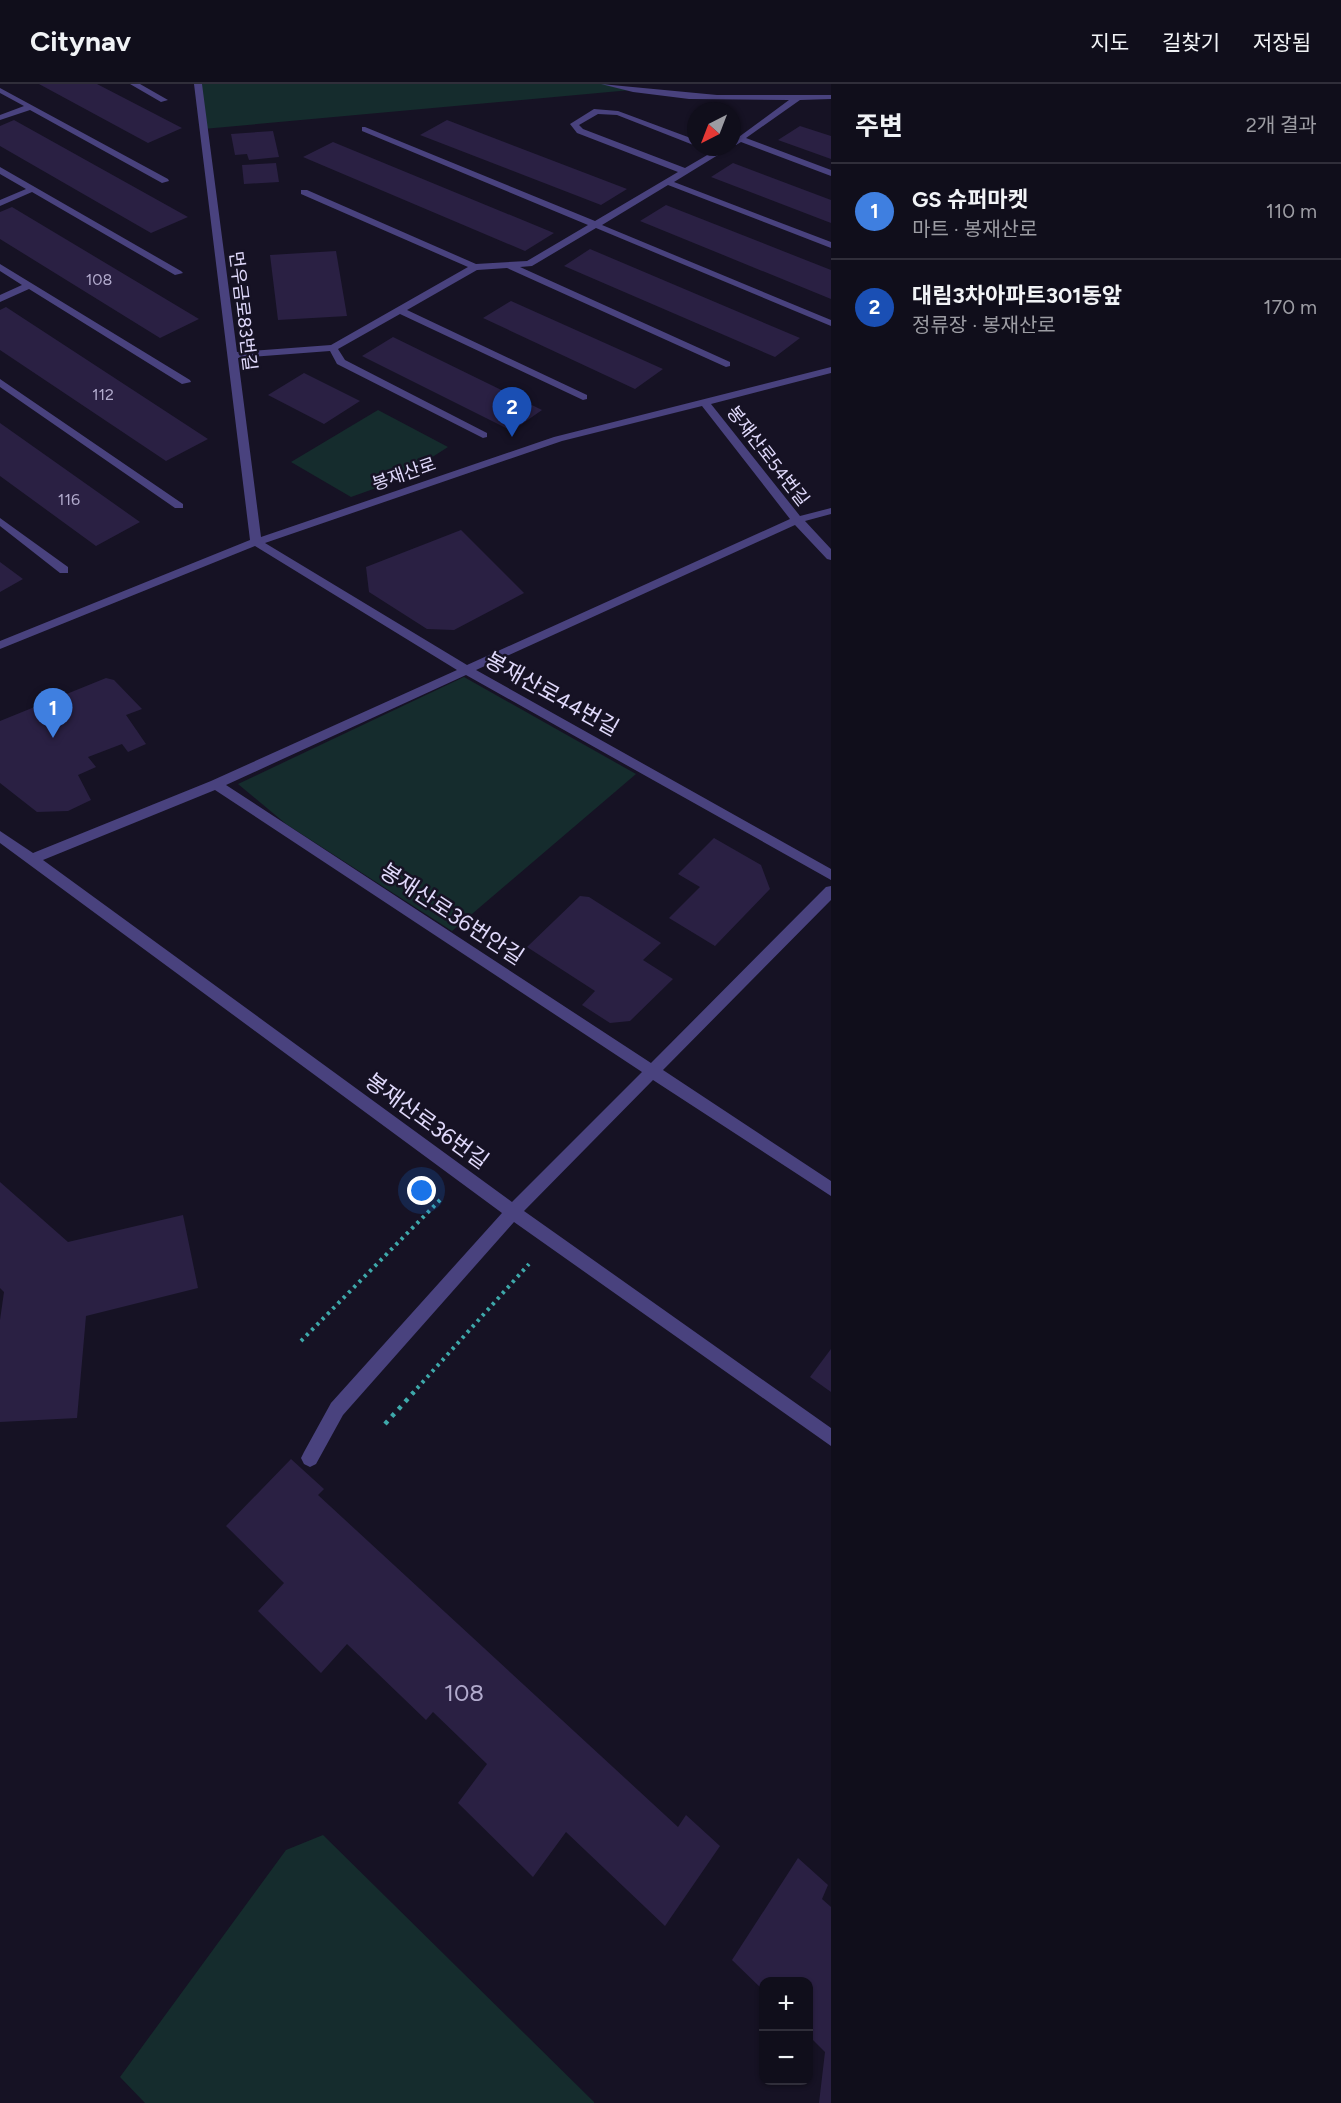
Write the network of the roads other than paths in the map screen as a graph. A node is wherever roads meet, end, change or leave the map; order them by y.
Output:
1 (134, 84) edge
2 (198, 84) edge
3 (605, 84) edge
4 (0, 90) edge
5 (800, 97) junction
6 (831, 97) edge
7 (164, 100) dead end
8 (30, 107) junction
9 (0, 118) edge
10 (364, 129) dead end
11 (741, 138) edge
12 (687, 140) edge
13 (741, 144) edge
14 (712, 156) edge
15 (0, 170) edge
16 (686, 172) junction
17 (831, 173) edge
18 (165, 181) dead end
19 (668, 182) junction
20 (33, 189) junction
21 (304, 192) dead end
22 (0, 203) edge
23 (596, 225) junction
24 (831, 245) edge
25 (508, 265) junction
26 (0, 267) edge
27 (475, 267) junction
28 (178, 273) dead end
29 (29, 285) junction
30 (0, 299) edge
31 (400, 310) junction
32 (831, 323) edge
33 (333, 348) junction
34 (232, 355) junction
35 (726, 364) dead end
36 (831, 370) edge
37 (186, 381) dead end
38 (0, 382) edge
39 (584, 397) dead end
40 (704, 402) junction
41 (483, 435) dead end
42 (179, 506) dead end
43 (831, 511) edge
44 (797, 520) junction
45 (0, 521) edge
46 (256, 542) junction
47 (831, 556) edge
48 (64, 570) dead end
49 (0, 645) edge
50 (468, 671) junction
51 (216, 784) junction
52 (0, 836) edge
53 (32, 859) junction
54 (831, 875) edge
55 (831, 891) edge
56 (652, 1071) junction
57 (831, 1189) edge
58 (513, 1212) junction
59 (831, 1438) edge
60 (310, 1458) dead end

1 - 7 street
2 - 34 street, 먼우금로83번길
3 - 5 street
4 - 8 street
5 - 6 street
5 - 11 street
8 - 9 street
8 - 18 street
10 - 23 street
12 - 16 street
13 - 17 street
14 - 16 street
15 - 20 street
16 - 19 street
19 - 23 street
19 - 24 street
20 - 22 street
20 - 28 street
21 - 27 street
23 - 25 street
23 - 32 street
25 - 27 street
25 - 35 street
26 - 29 street
27 - 31 street
29 - 30 street
29 - 37 street
31 - 33 street
31 - 39 street
33 - 34 street
33 - 41 street
34 - 46 street, 먼우금로83번길
36 - 40 street, 봉재산로
38 - 42 street
40 - 44 street, 봉재산로54번길
40 - 46 street, 봉재산로
43 - 44 street
44 - 47 street, 봉재산로54번길
44 - 50 street
45 - 48 street
46 - 49 street, 봉재산로
46 - 50 street, 봉재산로44번길
50 - 51 street
50 - 54 street, 봉재산로44번길
51 - 53 street
51 - 56 street, 봉재산로36번안길
52 - 53 street, 봉재산로36번길
53 - 58 street, 봉재산로36번길
55 - 56 street
56 - 57 street, 봉재산로36번안길
56 - 58 street
58 - 59 street, 봉재산로36번길
58 - 60 street

